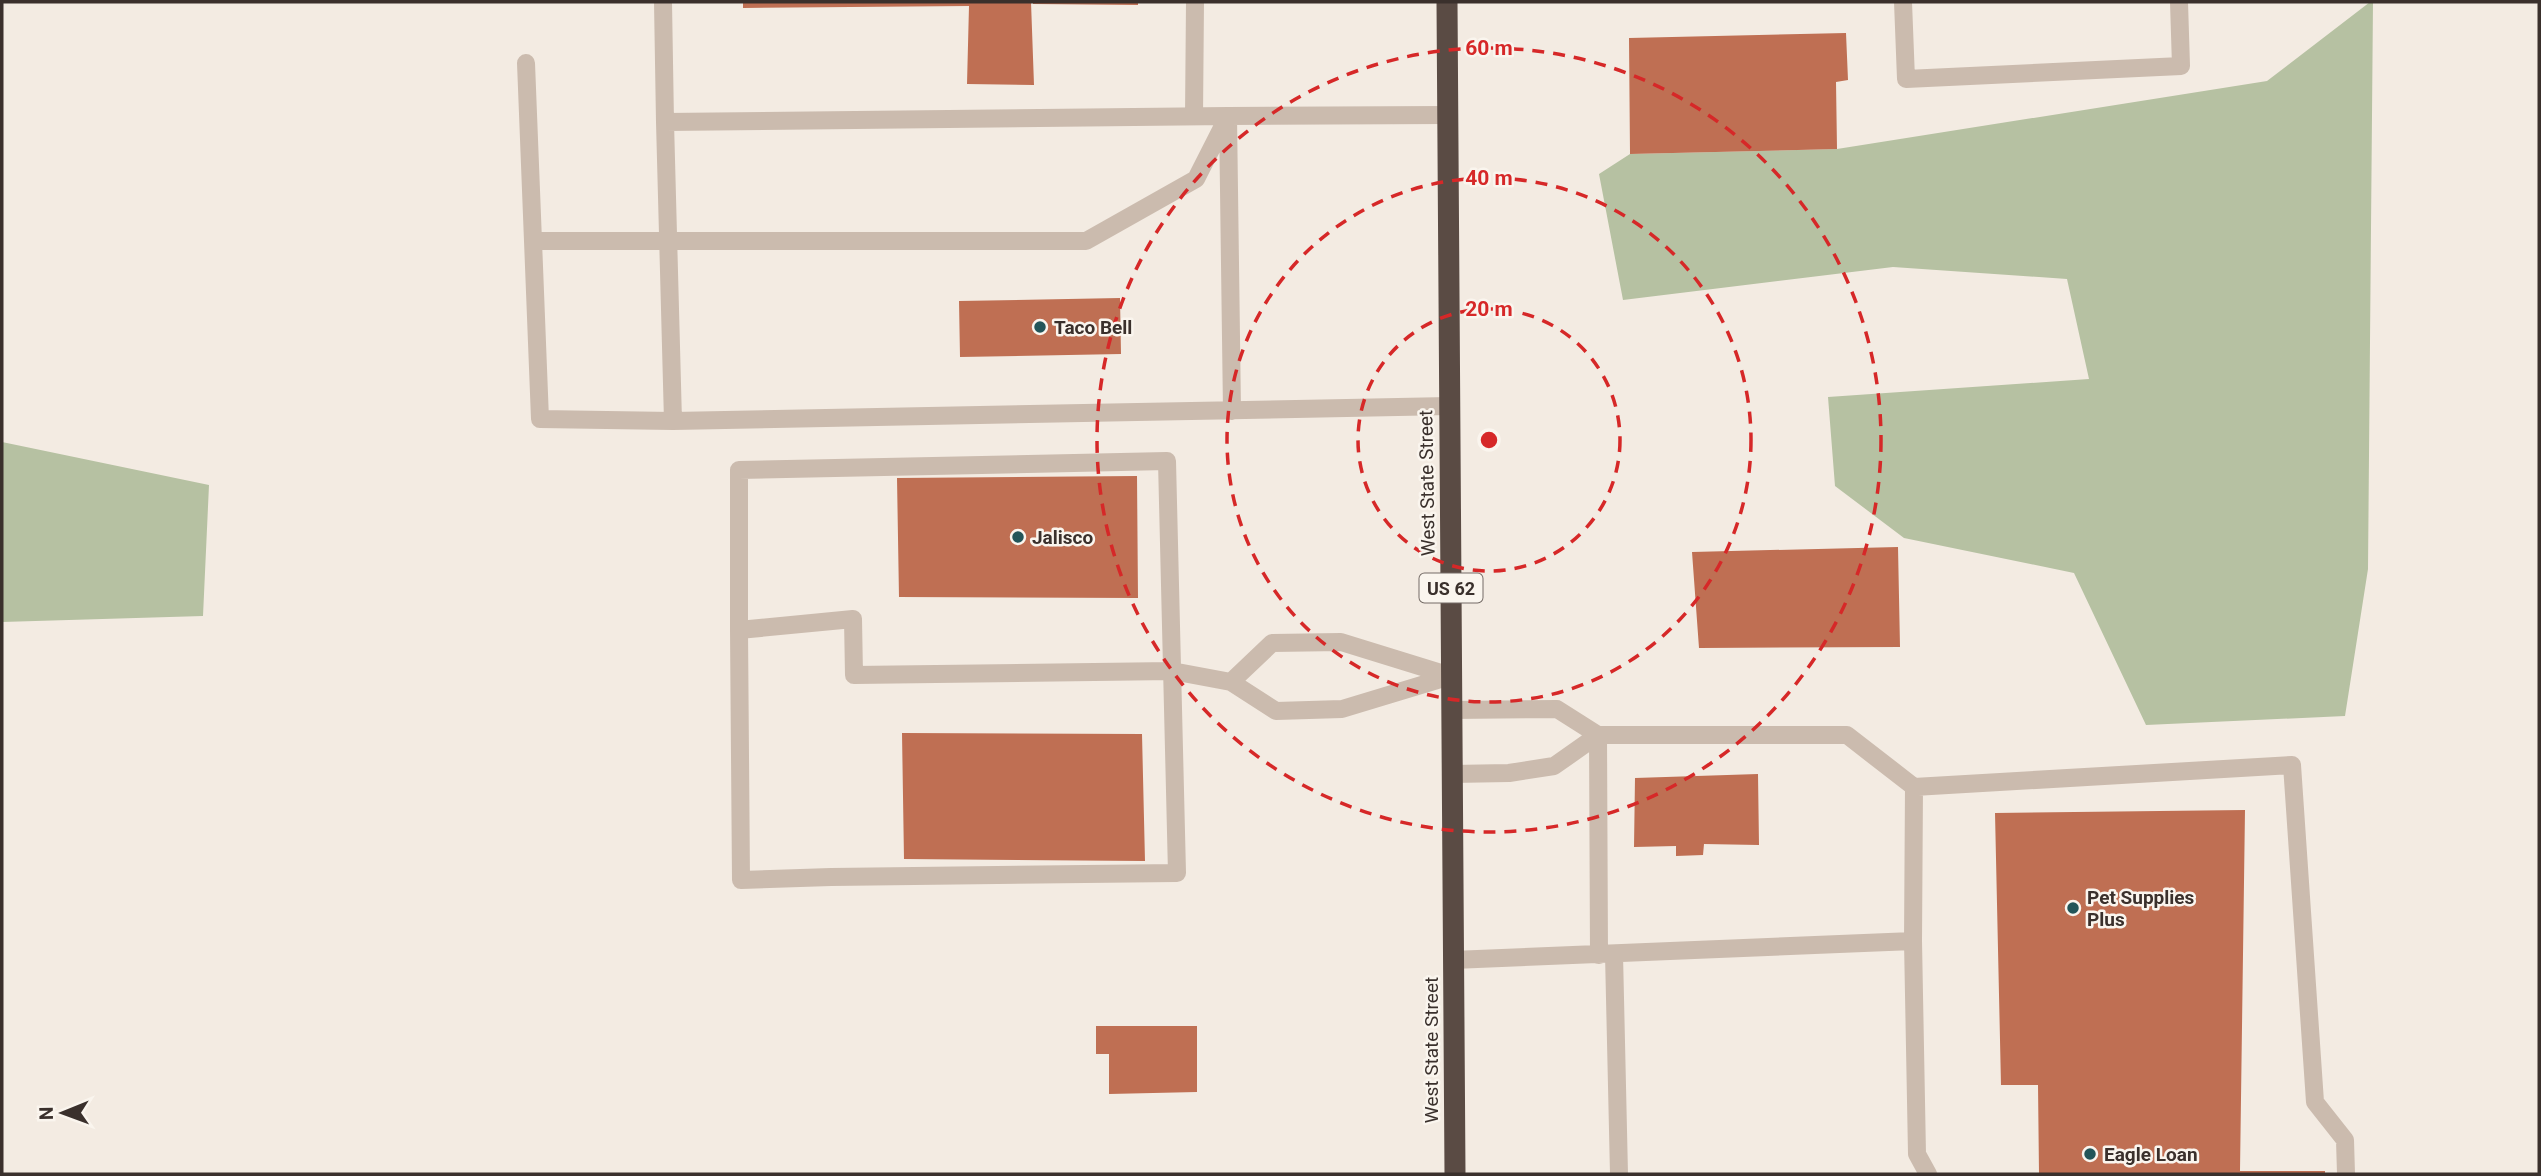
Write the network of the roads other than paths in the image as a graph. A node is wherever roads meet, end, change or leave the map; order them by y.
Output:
1 (663, 2) edge
2 (1195, 2) edge
3 (1447, 2) edge
4 (1903, 2) edge
5 (2179, 2) edge
6 (526, 63) dead end
7 (1447, 115) junction
8 (1194, 116) junction
9 (1228, 116) junction
10 (665, 122) junction
11 (533, 241) junction
12 (668, 241) junction
13 (1449, 406) junction
14 (1232, 411) junction
15 (673, 421) junction
16 (739, 630) junction
17 (1172, 671) junction
18 (1451, 676) junction
19 (1231, 682) junction
20 (1451, 710) junction
21 (1598, 735) junction
22 (1452, 774) junction
23 (1914, 787) junction
24 (1913, 941) junction
25 (1607, 954) junction
26 (1453, 960) junction
27 (1455, 1174) edge
28 (1619, 1174) edge
29 (1928, 1174) edge
30 (2346, 1174) edge

1 - 10 lane
2 - 8 lane
3 - 7 highway, West State Street / US 62
4 - 5 lane
6 - 11 lane
7 - 9 lane
7 - 13 highway, West State Street / US 62
8 - 9 lane
8 - 10 lane
9 - 12 lane
9 - 14 lane
10 - 12 lane
11 - 12 lane
11 - 15 lane
12 - 15 lane
13 - 14 lane
13 - 18 highway, West State Street / US 62
14 - 15 lane
16 - 17 lane
16 - 17 lane
16 - 17 lane
17 - 19 lane
18 - 19 lane
18 - 19 lane
18 - 20 highway, West State Street / US 62
20 - 21 lane
20 - 22 highway, West State Street / US 62
21 - 22 lane
21 - 23 lane
21 - 25 lane
22 - 26 highway, West State Street / US 62
23 - 24 lane
23 - 30 lane
24 - 25 lane
24 - 29 lane
25 - 26 lane
25 - 28 lane
26 - 27 highway, West State Street / US 62

